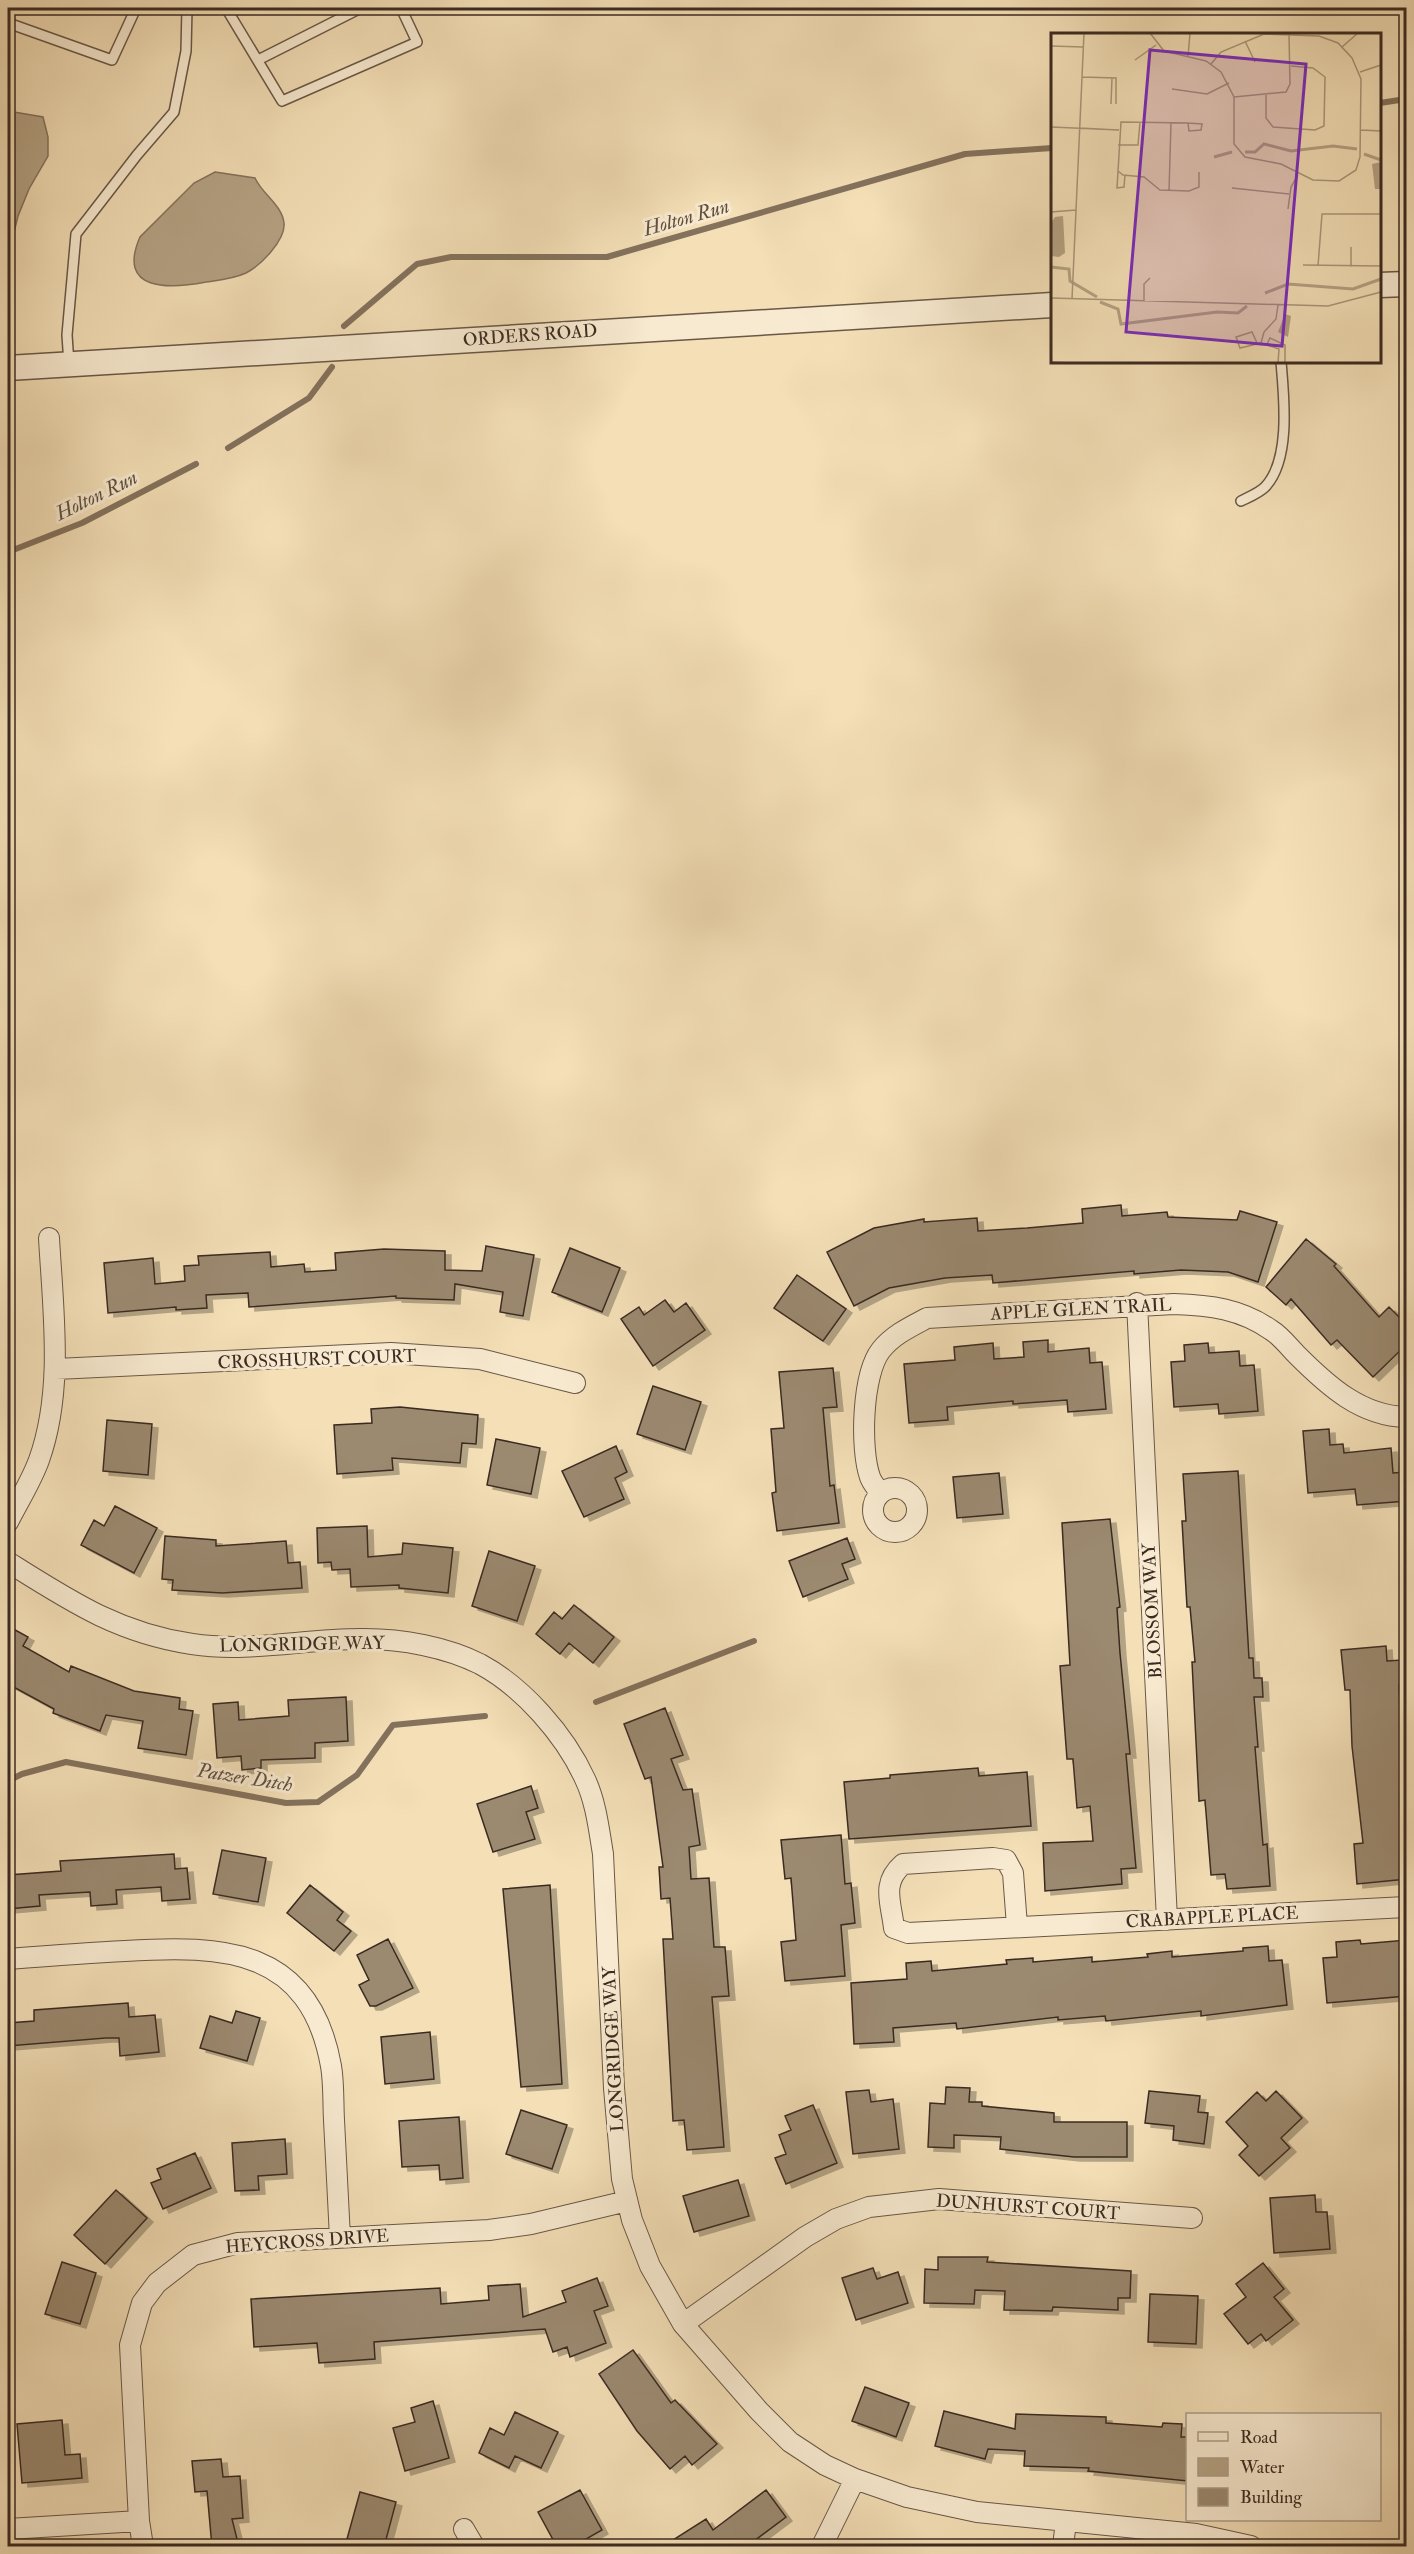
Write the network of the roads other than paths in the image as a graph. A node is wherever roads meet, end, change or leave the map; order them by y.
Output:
1 (137, 8) edge
2 (159, 8) edge
3 (187, 8) edge
4 (226, 8) edge
5 (361, 8) edge
6 (401, 8) edge
7 (8, 23) edge
8 (258, 60) junction
9 (1407, 284) edge
10 (1381, 285) edge
11 (1051, 305) edge
12 (1281, 363) edge
13 (69, 364) junction
14 (8, 368) edge
15 (1241, 501) dead end
16 (49, 1238) dead end
17 (1137, 1305) junction
18 (56, 1369) junction
19 (575, 1383) dead end
20 (1407, 1417) edge
21 (880, 1493) dead end
22 (8, 1522) edge
23 (8, 1562) edge
24 (1407, 1907) edge
25 (1167, 1920) junction
26 (1017, 1926) junction
27 (8, 1959) edge
28 (627, 2201) junction
29 (1192, 2218) dead end
30 (340, 2238) junction
31 (683, 2324) junction
32 (855, 2480) junction
33 (139, 2521) junction
34 (1066, 2522) junction
35 (8, 2529) edge
36 (464, 2529) dead end
37 (143, 2547) edge
38 (474, 2547) edge
39 (822, 2547) edge
40 (1063, 2547) edge
41 (1251, 2547) edge

1 - 2 lane
1 - 7 lane
3 - 13 lane
4 - 8 lane
5 - 8 lane
6 - 8 lane
9 - 10 street
11 - 13 street, ORDERS ROAD
12 - 15 lane
13 - 14 street, ORDERS ROAD
16 - 18 street
17 - 20 street, APPLE GLEN TRAIL
17 - 21 street, APPLE GLEN TRAIL
17 - 25 street, BLOSSOM WAY
18 - 19 street, CROSSHURST COURT
18 - 22 street
23 - 28 street, LONGRIDGE WAY
24 - 25 street, CRABAPPLE PLACE
25 - 26 street, CRABAPPLE PLACE
26 - 26 street, CRABAPPLE PLACE
27 - 30 street
28 - 30 street, HEYCROSS DRIVE
28 - 31 street, LONGRIDGE WAY
29 - 31 street, DUNHURST COURT
30 - 33 street, HEYCROSS DRIVE
31 - 32 street, LONGRIDGE WAY
32 - 34 street, LONGRIDGE WAY
32 - 39 street
33 - 35 street
33 - 37 street, HEYCROSS DRIVE
34 - 40 street
34 - 41 street, LONGRIDGE WAY
36 - 38 street

